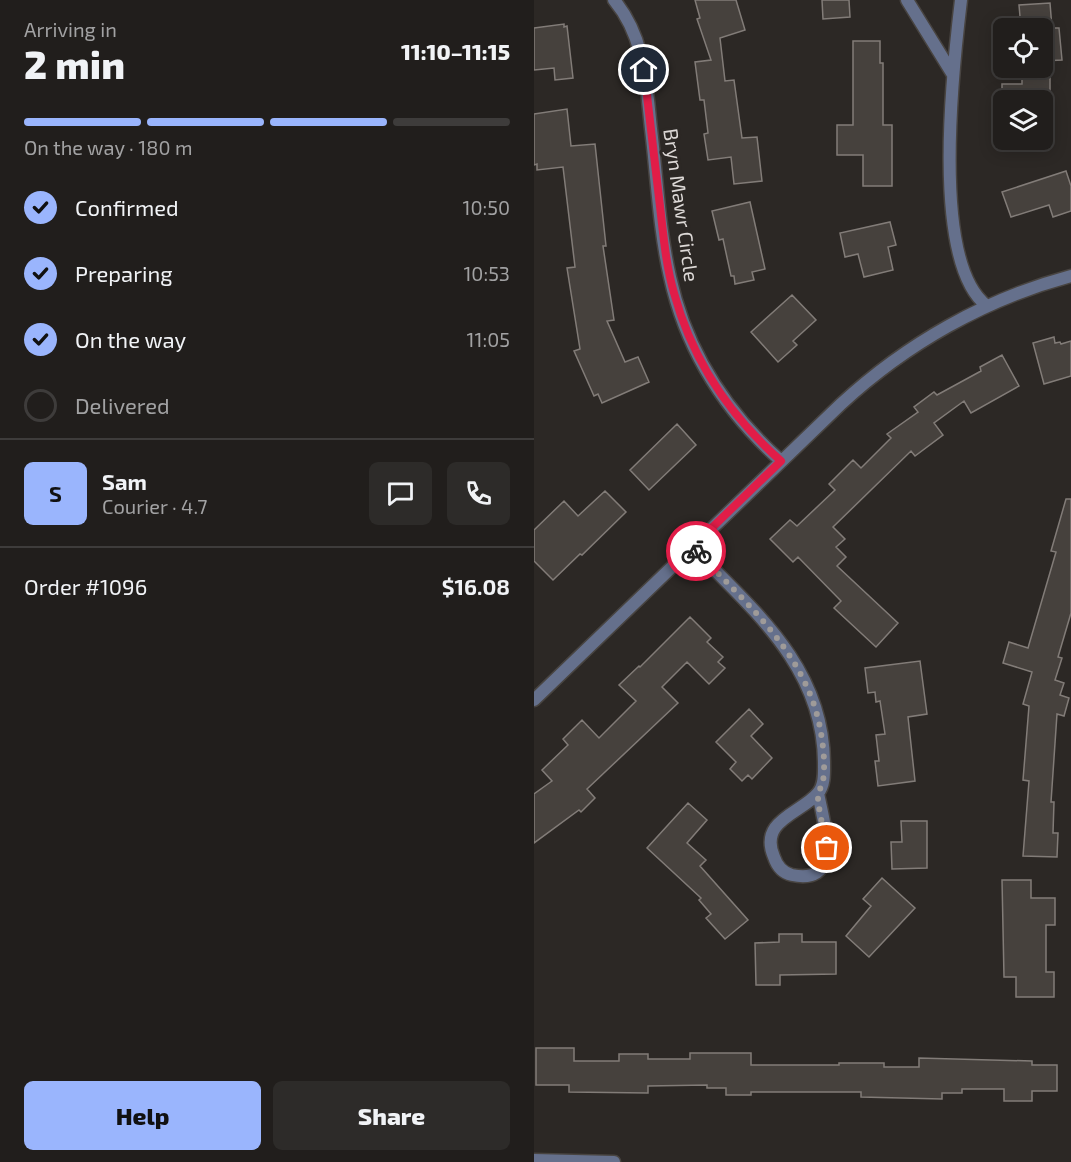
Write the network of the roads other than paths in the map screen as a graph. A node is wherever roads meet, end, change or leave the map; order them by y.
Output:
1 (614, 0) edge
2 (907, 0) edge
3 (961, 0) edge
4 (952, 73) junction
5 (1071, 276) edge
6 (987, 306) junction
7 (781, 461) junction
8 (692, 547) junction
9 (534, 700) edge
10 (818, 793) junction
11 (534, 1160) edge
12 (614, 1162) edge

1 - 7 street, Bryn Mawr Circle
2 - 4 street
3 - 4 street
4 - 6 street
5 - 6 street
6 - 7 street
7 - 8 street
8 - 9 street
8 - 10 street
10 - 10 street
11 - 12 street

